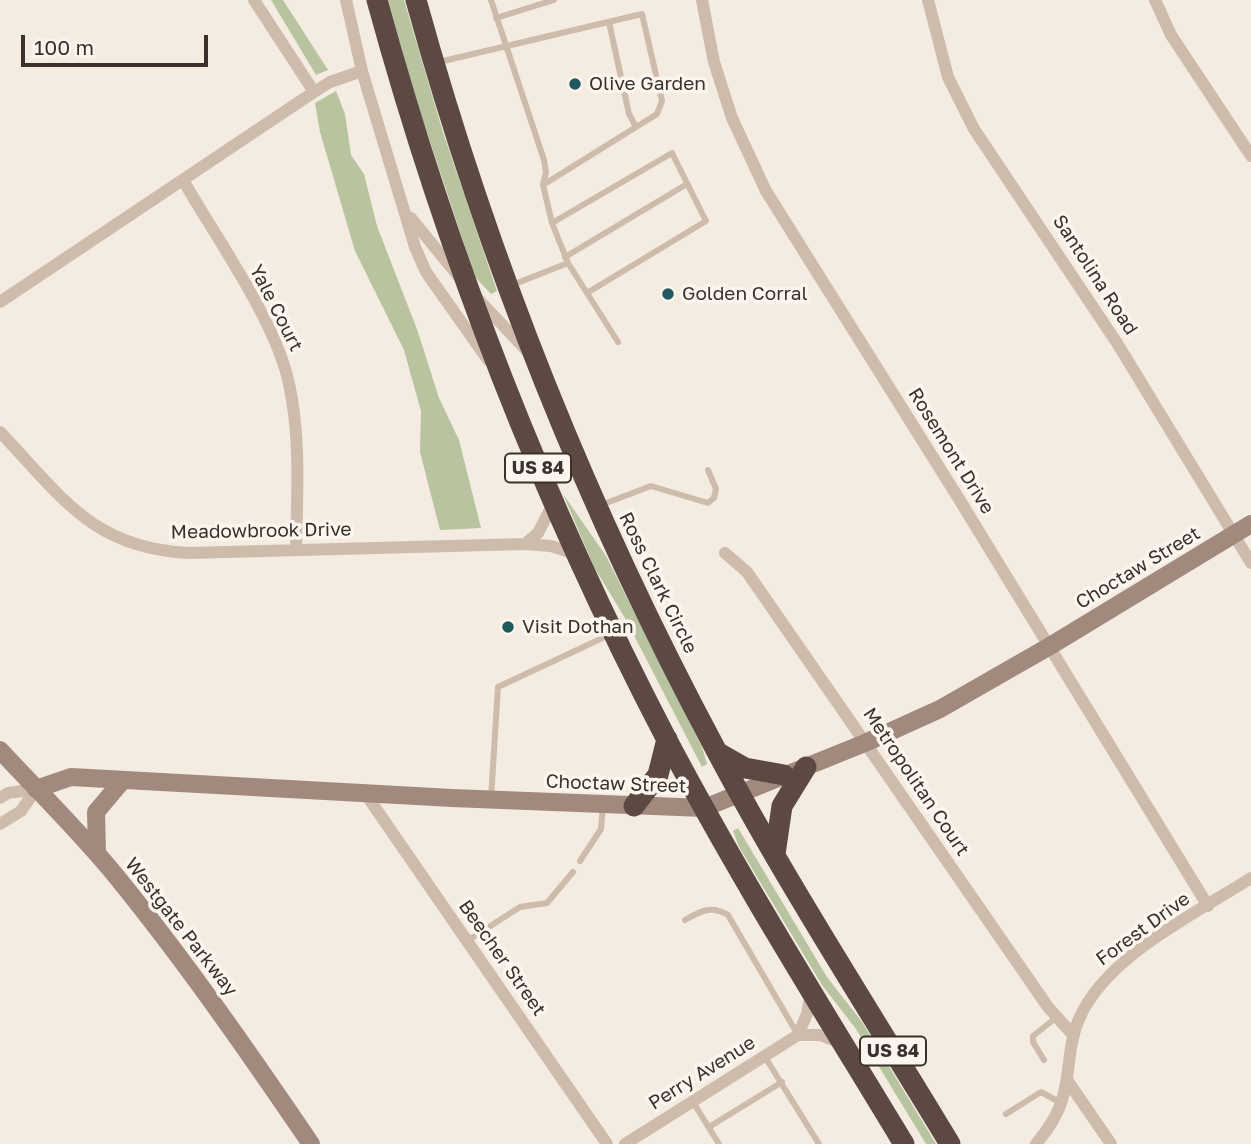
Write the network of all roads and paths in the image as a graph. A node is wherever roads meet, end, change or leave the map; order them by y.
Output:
1 (254, 0) edge
2 (346, 0) edge
3 (377, 0) edge
4 (416, 0) edge
5 (491, 0) edge
6 (554, 0) edge
7 (702, 0) edge
8 (928, 0) edge
9 (1155, 0) edge
10 (496, 18) junction
11 (609, 22) junction
12 (505, 46) junction
13 (434, 63) junction
14 (362, 71) junction
15 (314, 92) junction
16 (636, 127) junction
17 (1251, 156) edge
18 (183, 180) junction
19 (687, 184) junction
20 (543, 185) junction
21 (407, 212) junction
22 (551, 223) junction
23 (566, 260) junction
24 (507, 287) junction
25 (468, 288) junction
26 (587, 293) junction
27 (0, 302) edge
28 (618, 342) dead end
29 (535, 360) junction
30 (503, 381) junction
31 (0, 432) edge
32 (708, 470) dead end
33 (553, 504) junction
34 (596, 508) junction
35 (1251, 524) edge
36 (1234, 535) junction
37 (525, 544) junction
38 (296, 550) junction
39 (725, 553) dead end
40 (576, 554) junction
41 (1251, 563) edge
42 (614, 633) junction
43 (1050, 646) junction
44 (667, 739) junction
45 (865, 743) junction
46 (0, 750) edge
47 (716, 751) junction
48 (806, 766) junction
49 (784, 775) junction
50 (123, 780) junction
51 (36, 789) junction
52 (365, 793) junction
53 (740, 793) junction
54 (0, 798) edge
55 (491, 800) junction
56 (603, 804) junction
57 (634, 806) junction
58 (704, 808) junction
59 (0, 824) edge
60 (97, 853) junction
61 (775, 854) junction
62 (580, 861) dead end
63 (573, 872) dead end
64 (1251, 878) edge
65 (1208, 906) junction
66 (685, 920) dead end
67 (467, 941) junction
68 (811, 991) junction
69 (1057, 1017) junction
70 (799, 1035) junction
71 (1073, 1035) junction
72 (844, 1044) junction
73 (765, 1057) junction
74 (1044, 1060) dead end
75 (1067, 1080) junction
76 (782, 1083) junction
77 (693, 1102) junction
78 (1061, 1103) junction
79 (1006, 1114) dead end
80 (709, 1127) junction
81 (312, 1144) edge
82 (607, 1144) edge
83 (625, 1144) edge
84 (719, 1144) edge
85 (818, 1144) edge
86 (904, 1144) edge
87 (950, 1144) edge
88 (1036, 1144) edge
89 (1111, 1144) edge

1 - 15 street
2 - 14 street
3 - 25 highway, US 84
4 - 13 highway, Ross Clark Circle / US 84
5 - 10 lane
6 - 10 lane
7 - 43 street, Rosemont Drive
8 - 36 street, Santolina Road
9 - 17 street
10 - 12 lane
11 - 12 lane
11 - 16 lane
11 - 16 lane
12 - 13 lane
12 - 20 lane
13 - 24 highway, Ross Clark Circle / US 84
14 - 15 street
14 - 21 street
15 - 18 street
16 - 20 lane
18 - 27 street
18 - 38 street, Yale Court
19 - 22 lane
19 - 23 lane
19 - 26 lane
20 - 22 lane
21 - 25 street
21 - 30 street
22 - 23 lane
23 - 24 lane
23 - 26 lane
24 - 29 highway, Ross Clark Circle / US 84
25 - 29 street
25 - 30 highway, US 84
26 - 28 lane
29 - 34 highway, Ross Clark Circle / US 84
30 - 33 highway, US 84
31 - 38 street, Meadowbrook Drive
32 - 34 lane
33 - 37 street
33 - 40 highway, US 84
34 - 47 highway, Ross Clark Circle / US 84
35 - 36 street, Choctaw Street
36 - 41 street, Santolina Road
36 - 43 street, Choctaw Street
37 - 38 street, Meadowbrook Drive
37 - 40 street, Meadowbrook Drive
39 - 45 street, Metropolitan Court
40 - 42 highway, US 84
42 - 44 highway, US 84
42 - 55 lane
43 - 45 street, Choctaw Street
43 - 65 street, Rosemont Drive
44 - 57 highway
44 - 58 highway, US 84
45 - 48 street, Choctaw Street
45 - 69 street, Metropolitan Court
46 - 51 street, Westgate Parkway
47 - 49 highway
47 - 53 highway, Ross Clark Circle / US 84
48 - 49 street, Choctaw Street
48 - 61 highway
49 - 53 street, Choctaw Street
50 - 51 street, Choctaw Street
50 - 52 street, Choctaw Street
50 - 60 street
51 - 54 street, Choctaw Street
51 - 59 street
51 - 60 street, Westgate Parkway
52 - 55 street, Choctaw Street
52 - 67 street, Beecher Street
53 - 58 street, Choctaw Street
53 - 61 highway, Ross Clark Circle / US 84
55 - 56 street, Choctaw Street
56 - 57 street, Choctaw Street
56 - 62 lane
57 - 58 street, Choctaw Street
58 - 68 highway, US 84
60 - 81 street, Westgate Parkway
61 - 87 highway, Ross Clark Circle / US 84
63 - 67 lane
64 - 65 street, Forest Drive
65 - 71 street, Forest Drive
66 - 70 lane
67 - 82 street, Beecher Street
68 - 70 street
68 - 72 highway, US 84
69 - 71 street, Metropolitan Court
69 - 74 lane
70 - 72 street
70 - 73 street, Perry Avenue
71 - 75 street, Forest Drive
72 - 86 highway, US 84
73 - 76 lane
73 - 77 street, Perry Avenue
75 - 78 street, Forest Drive
75 - 89 street
76 - 80 lane
76 - 85 lane
77 - 80 lane
77 - 83 street, Perry Avenue
78 - 79 lane
78 - 88 street, Forest Drive
80 - 84 lane

